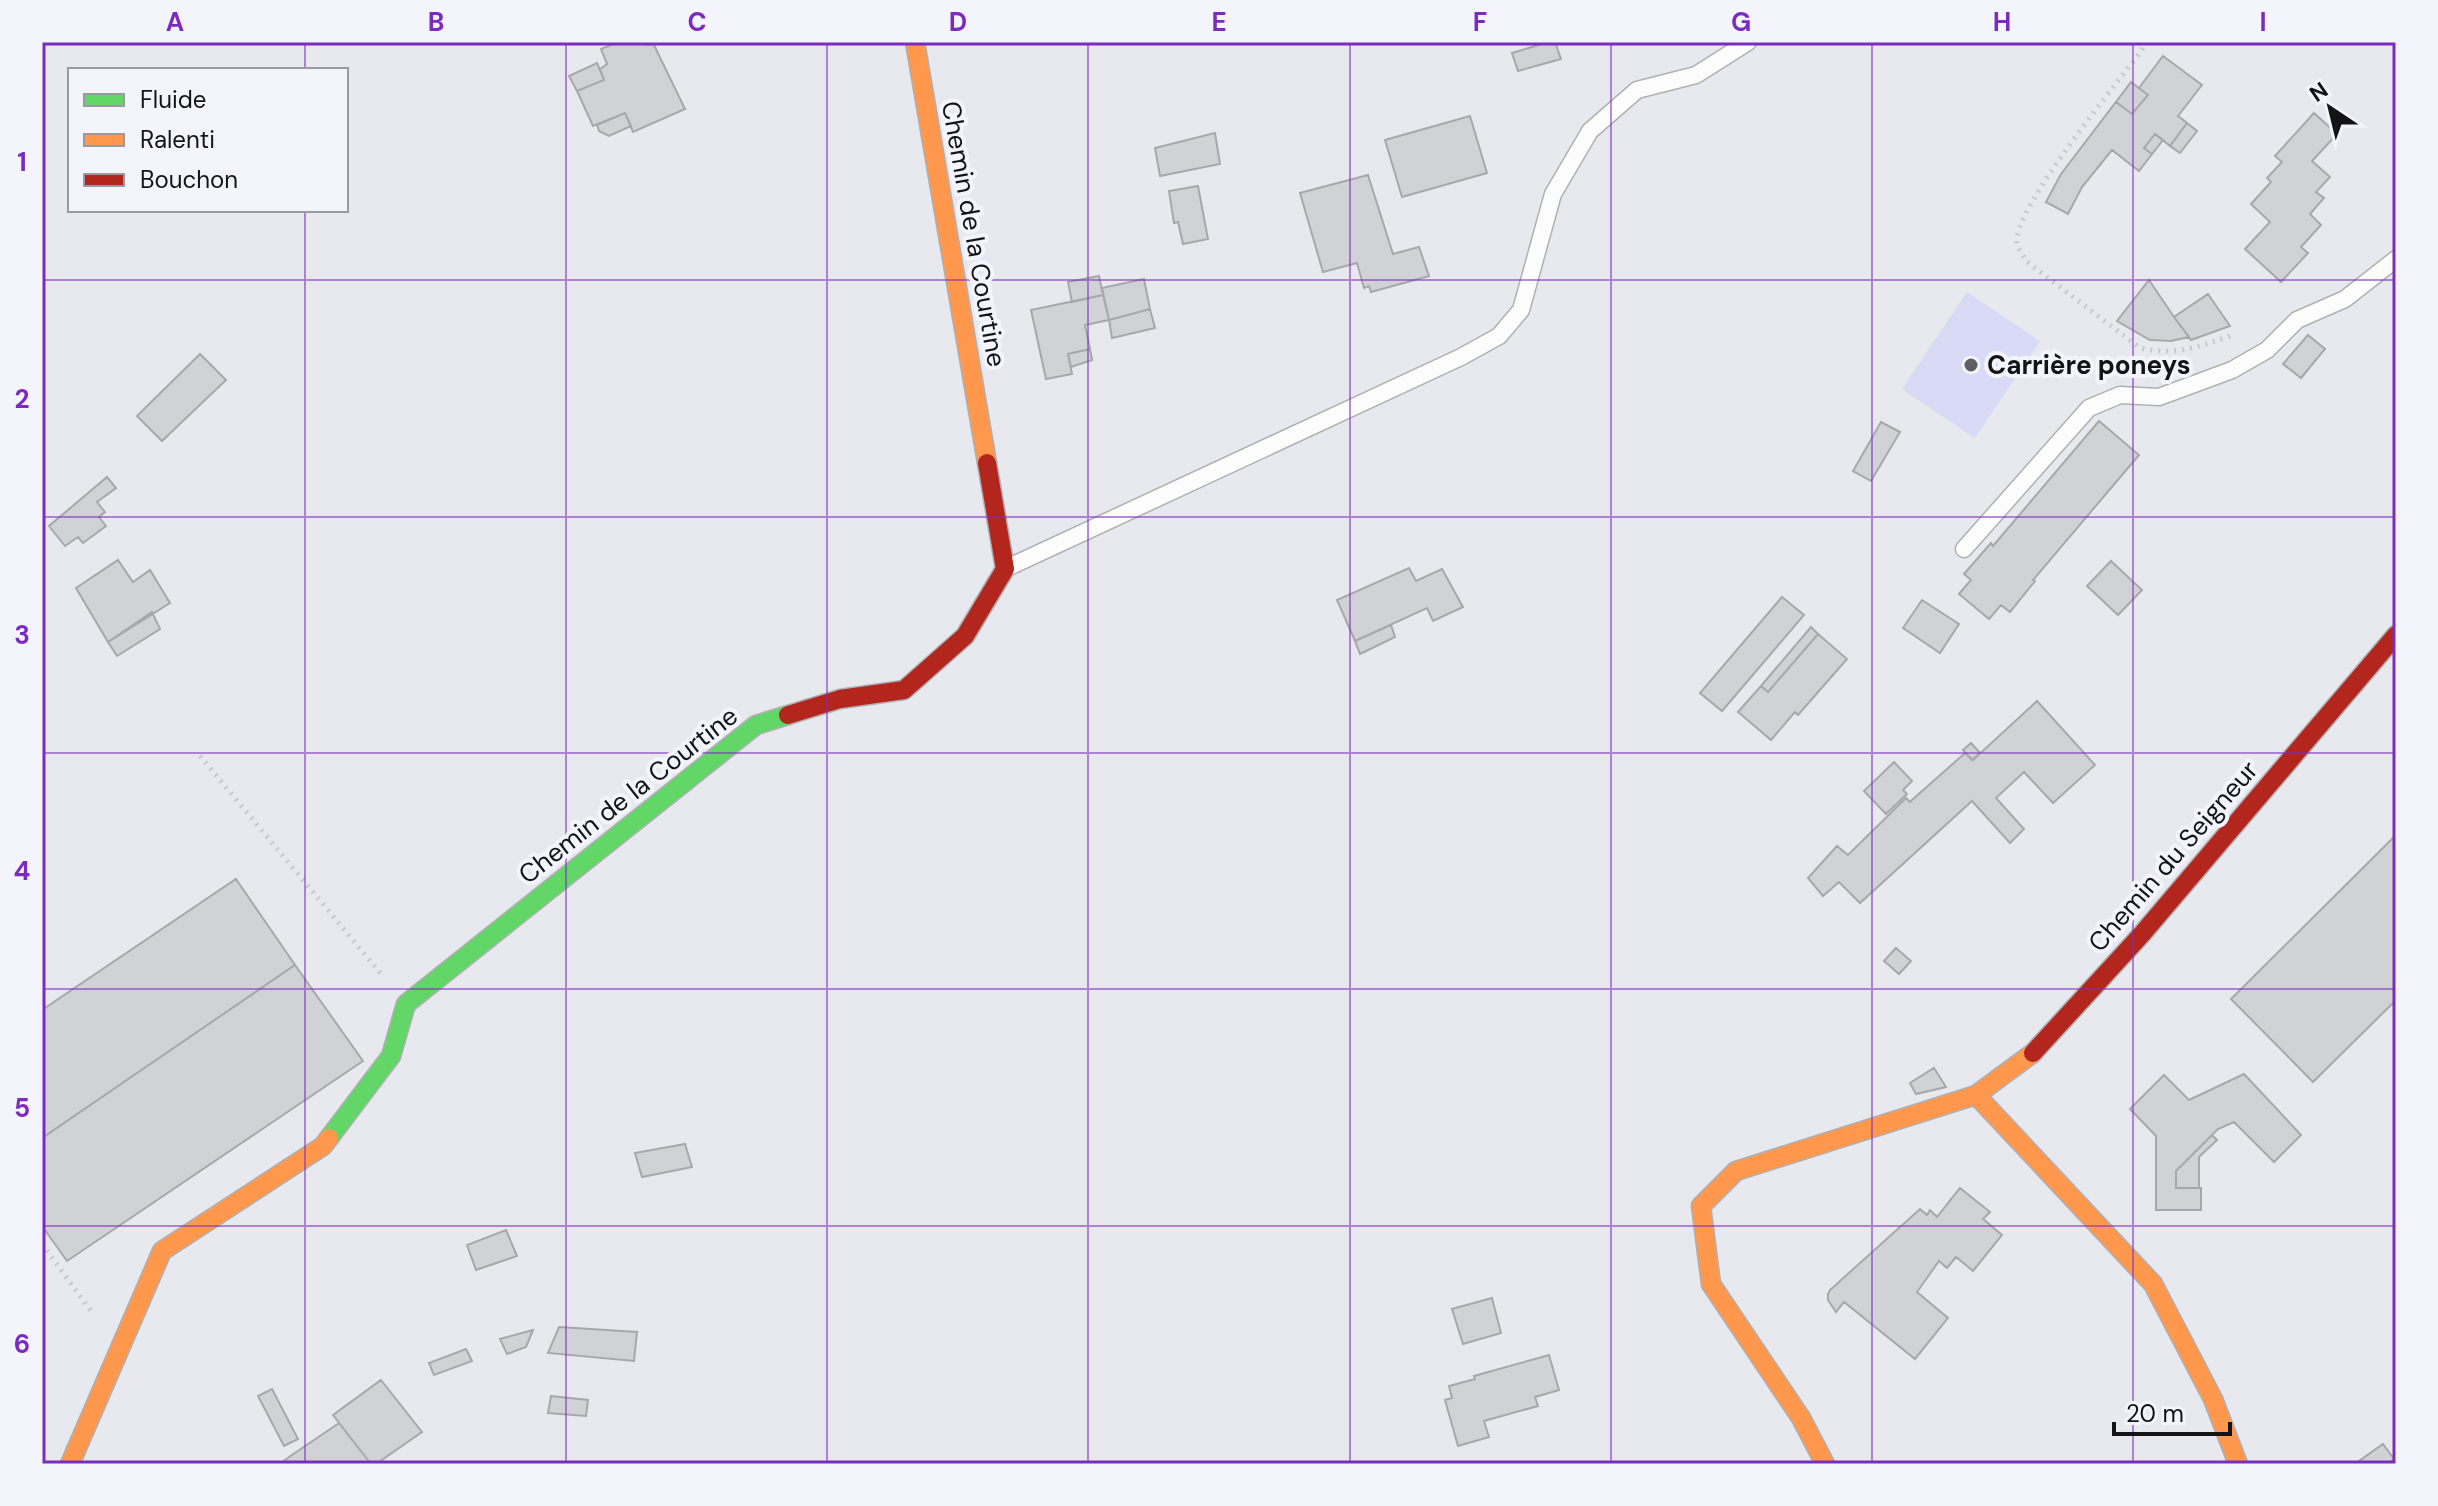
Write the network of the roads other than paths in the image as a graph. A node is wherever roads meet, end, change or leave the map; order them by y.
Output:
1 (915, 42) edge
2 (1748, 42) edge
3 (2396, 259) edge
4 (1964, 549) dead end
5 (1005, 569) junction
6 (2396, 635) edge
7 (1976, 1095) junction
8 (70, 1464) edge
9 (1825, 1464) edge
10 (2238, 1464) edge

1 - 5 street, Chemin de la Courtine
2 - 5 lane
3 - 4 lane
5 - 8 street, Chemin de la Courtine
6 - 7 street, Chemin du Seigneur
7 - 9 street, Chemin du Seigneur
7 - 10 street

